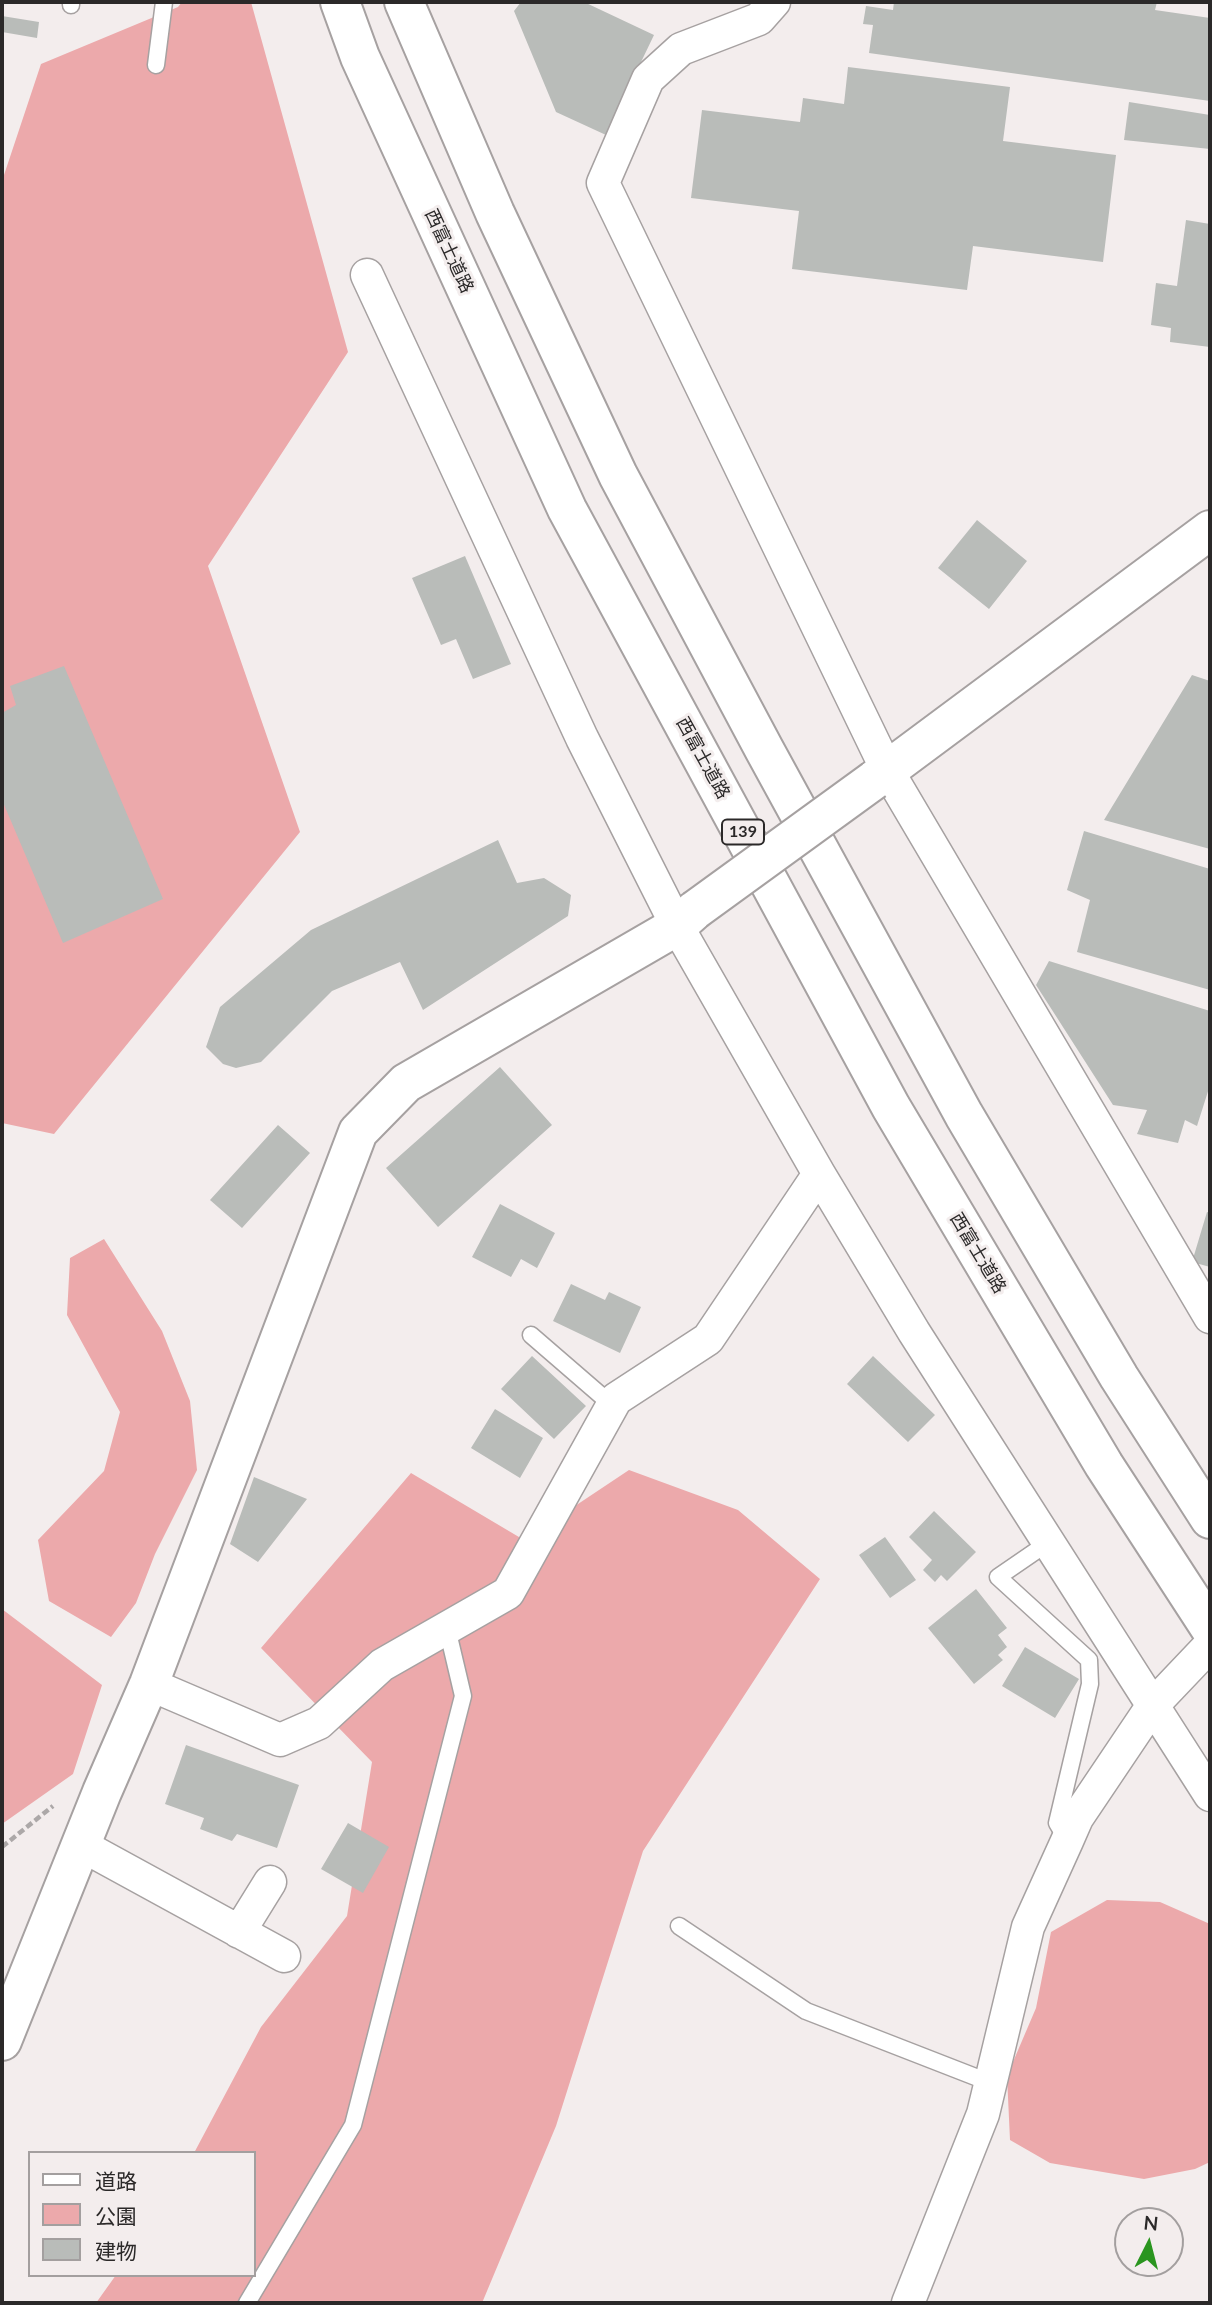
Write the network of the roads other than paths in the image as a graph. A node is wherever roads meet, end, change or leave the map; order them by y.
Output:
1 (164, 2) edge
2 (340, 2) edge
3 (404, 2) edge
4 (774, 2) edge
5 (156, 65) dead end
6 (368, 275) dead end
7 (1210, 530) edge
8 (881, 775) junction
9 (686, 918) junction
10 (819, 1174) junction
11 (1210, 1317) edge
12 (531, 1335) dead end
13 (612, 1405) junction
14 (1210, 1519) edge
15 (1049, 1542) junction
16 (447, 1628) junction
17 (1210, 1628) edge
18 (1210, 1645) edge
19 (149, 1684) junction
20 (1158, 1701) junction
21 (1210, 1795) edge
22 (1067, 1841) junction
23 (81, 1845) junction
24 (270, 1882) dead end
25 (679, 1926) dead end
26 (239, 1932) junction
27 (284, 1956) dead end
28 (2, 2041) edge
29 (991, 2083) junction
30 (247, 2303) edge
31 (908, 2303) edge

1 - 5 lane
2 - 17 main road, 西富士道路 / 139
3 - 14 main road
4 - 8 street
6 - 9 street
7 - 8 main road
8 - 9 main road, bridge
8 - 11 street
9 - 10 street
9 - 19 main road
10 - 13 street
10 - 15 street
12 - 13 lane
13 - 16 street
15 - 20 street
15 - 22 lane
16 - 19 street
16 - 30 lane
18 - 20 street
19 - 23 main road
20 - 21 street
20 - 22 street
22 - 29 street
23 - 26 street
23 - 28 main road
24 - 26 street
25 - 29 lane
26 - 27 street
29 - 31 street

